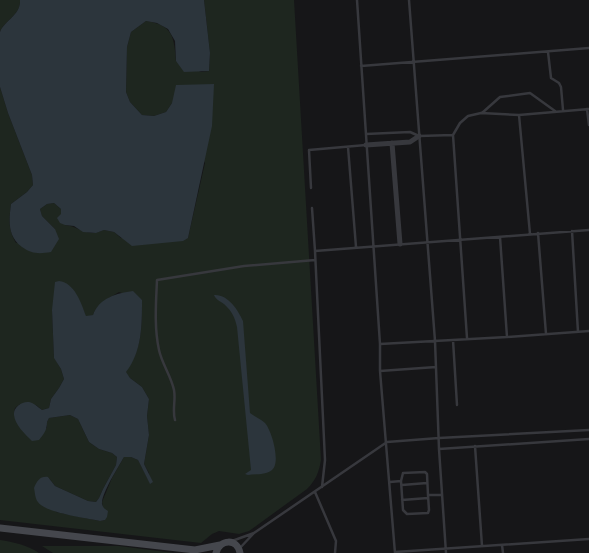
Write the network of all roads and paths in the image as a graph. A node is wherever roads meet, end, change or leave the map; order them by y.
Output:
1 (356, 0) edge
2 (409, 0) edge
3 (589, 48) edge
4 (548, 52) junction
5 (413, 63) junction
6 (360, 66) junction
7 (588, 109) edge
8 (562, 110) junction
9 (555, 112) junction
10 (481, 113) junction
11 (519, 115) junction
12 (589, 125) edge
13 (366, 134) junction
14 (453, 135) junction
15 (419, 136) junction
16 (392, 143) junction
17 (366, 145) junction
18 (348, 147) junction
19 (311, 188) dead end
20 (312, 208) dead end
21 (589, 230) edge
22 (572, 231) junction
23 (538, 233) junction
24 (530, 234) junction
25 (500, 237) junction
26 (461, 239) junction
27 (427, 242) junction
28 (400, 244) junction
29 (373, 246) junction
30 (356, 247) junction
31 (315, 251) junction
32 (315, 260) junction
33 (589, 331) edge
34 (578, 332) junction
35 (546, 334) junction
36 (507, 337) junction
37 (467, 338) junction
38 (452, 340) junction
39 (435, 341) junction
40 (380, 344) junction
41 (436, 367) junction
42 (380, 371) junction
43 (457, 405) dead end
44 (175, 420) dead end
45 (589, 430) edge
46 (439, 438) junction
47 (589, 439) edge
48 (387, 442) junction
49 (475, 446) junction
50 (439, 449) junction
51 (390, 482) junction
52 (401, 483) junction
53 (427, 483) junction
54 (322, 487) junction
55 (315, 492) junction
56 (442, 495) junction
57 (428, 496) junction
58 (402, 500) junction
59 (0, 528) edge
60 (254, 533) junction
61 (589, 539) edge
62 (230, 542) junction
63 (220, 545) junction
64 (502, 545) junction
65 (482, 546) junction
66 (446, 548) junction
67 (240, 551) edge
68 (202, 552) edge
69 (395, 552) edge
70 (216, 553) edge
71 (335, 553) edge
72 (446, 553) edge
73 (503, 553) edge

1 - 6 lane
2 - 5 lane
3 - 4 lane
4 - 5 lane
4 - 8 lane
5 - 6 lane
5 - 15 lane
6 - 13 lane
7 - 8 lane
7 - 12 lane
8 - 9 lane
9 - 10 lane
9 - 11 lane
10 - 11 lane
10 - 14 lane
11 - 24 lane
13 - 15 lane
13 - 17 lane
14 - 15 lane
14 - 26 lane
15 - 16 street
15 - 27 lane
16 - 17 street
16 - 28 street
17 - 18 lane
17 - 29 lane
18 - 19 lane
18 - 30 lane
20 - 31 lane
21 - 22 lane
22 - 23 lane
22 - 34 lane
23 - 24 lane
23 - 35 lane
24 - 25 lane
25 - 26 lane
25 - 36 lane
26 - 27 lane
26 - 37 lane
27 - 28 lane
27 - 39 lane
28 - 29 lane
29 - 30 lane
29 - 40 lane
30 - 31 lane
31 - 32 lane
32 - 44 lane
32 - 54 lane
33 - 34 lane
34 - 35 lane
35 - 36 lane
36 - 37 lane
37 - 38 lane
38 - 39 lane
38 - 43 lane
39 - 40 lane
39 - 41 lane
40 - 42 lane
41 - 42 lane
41 - 46 lane
42 - 48 lane
45 - 46 lane
46 - 48 lane
46 - 50 lane
47 - 49 lane
48 - 51 lane
48 - 54 lane
49 - 50 lane
49 - 65 lane
50 - 56 lane
51 - 52 lane
51 - 69 lane
52 - 53 lane
52 - 53 lane
52 - 58 lane
53 - 57 lane
54 - 55 lane
55 - 60 lane
55 - 71 lane
56 - 57 lane
56 - 66 lane
57 - 58 lane
57 - 58 lane
59 - 68 street
60 - 62 lane
60 - 67 lane
61 - 64 lane
62 - 63 street
62 - 67 street
63 - 68 street
63 - 70 street
64 - 65 lane
64 - 73 lane
65 - 66 lane
66 - 69 lane
66 - 72 lane

